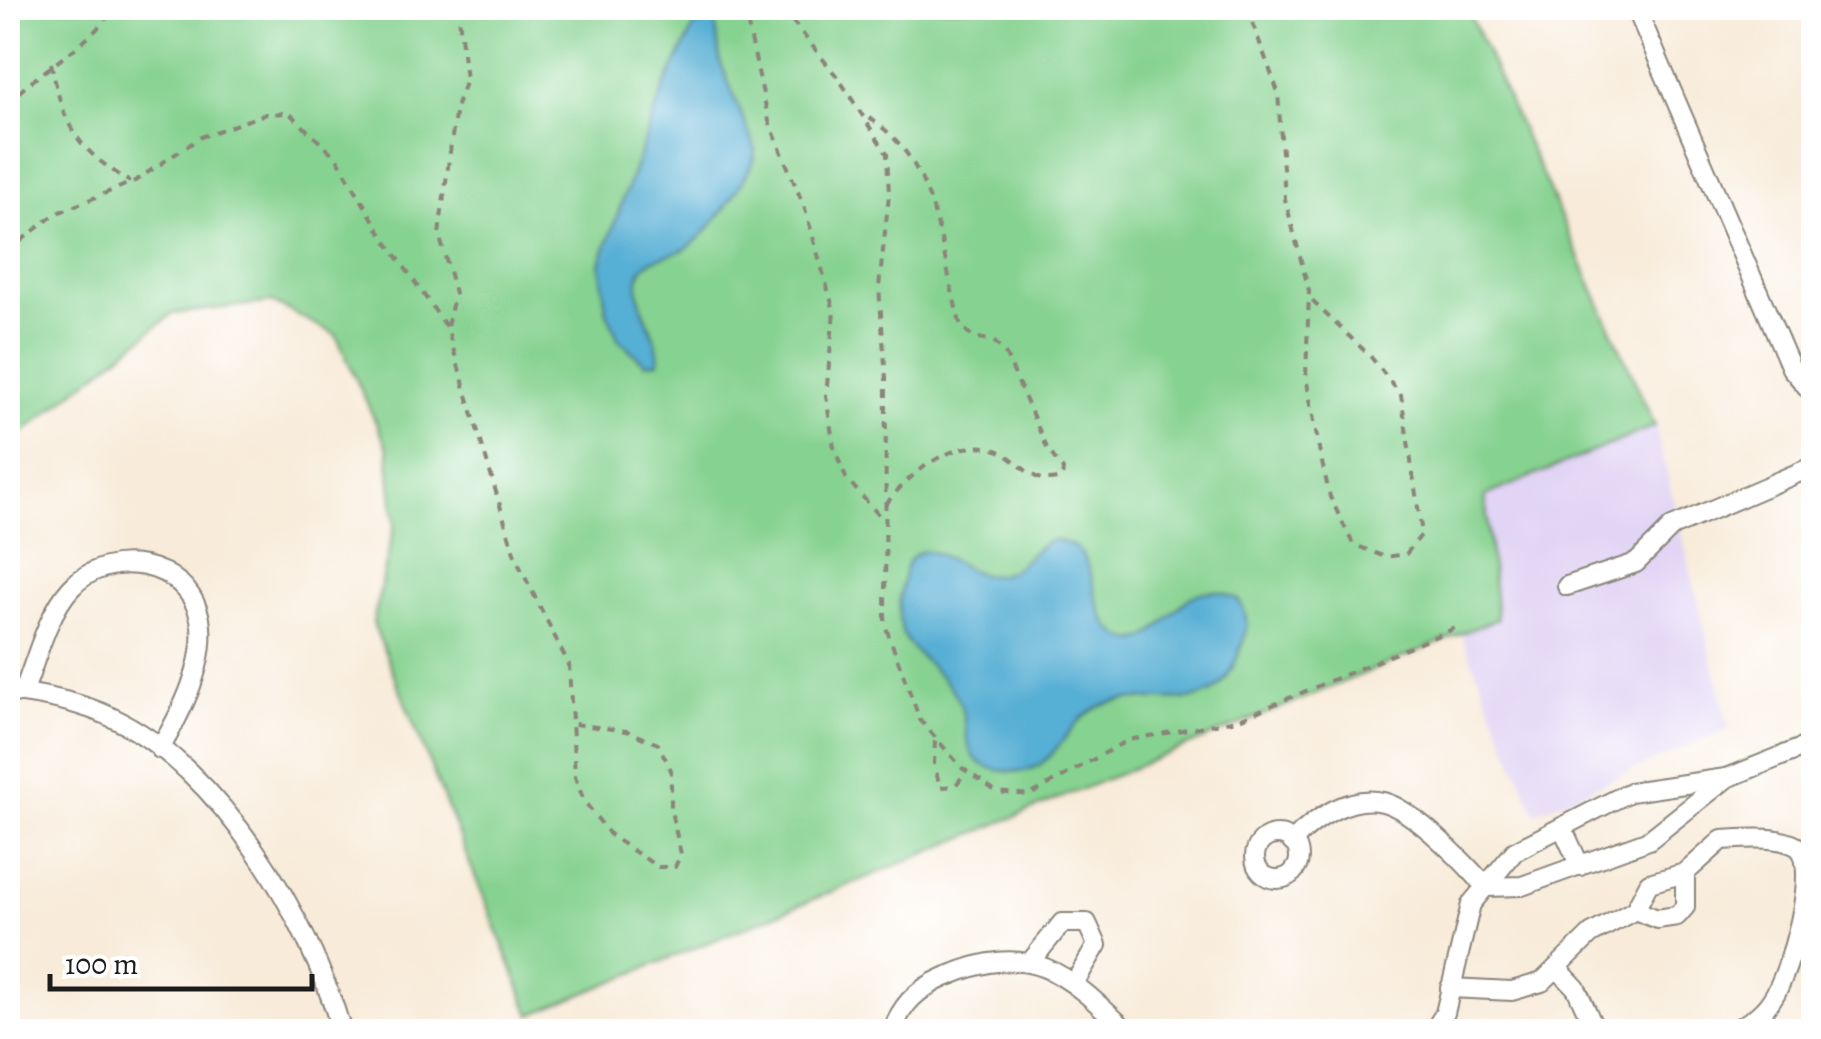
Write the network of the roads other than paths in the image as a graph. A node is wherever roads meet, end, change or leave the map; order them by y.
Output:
1 (1636, 8) edge
2 (1814, 395) edge
3 (1814, 466) edge
4 (1567, 586) dead end
5 (15, 692) edge
6 (1814, 743) edge
7 (160, 749) junction
8 (1727, 778) junction
9 (1562, 827) junction
10 (1292, 842) dead end
11 (1580, 866) junction
12 (1685, 873) junction
13 (1486, 887) junction
14 (1636, 910) junction
15 (1032, 960) junction
16 (1558, 970) junction
17 (1075, 982) junction
18 (1450, 988) junction
19 (342, 1032) edge
20 (893, 1032) edge
21 (1128, 1032) edge
22 (1433, 1032) edge
23 (1596, 1032) edge
24 (1730, 1032) edge

1 - 2 street
3 - 4 street
5 - 7 street
5 - 7 street
6 - 8 street
7 - 19 street
8 - 9 street
8 - 11 street
9 - 11 street
9 - 13 street
10 - 13 street
11 - 13 street
12 - 14 street
12 - 14 street
12 - 24 street
13 - 18 street
14 - 16 street
15 - 17 street
15 - 17 street
15 - 20 street
16 - 18 street
16 - 23 street
17 - 21 street
18 - 22 street

